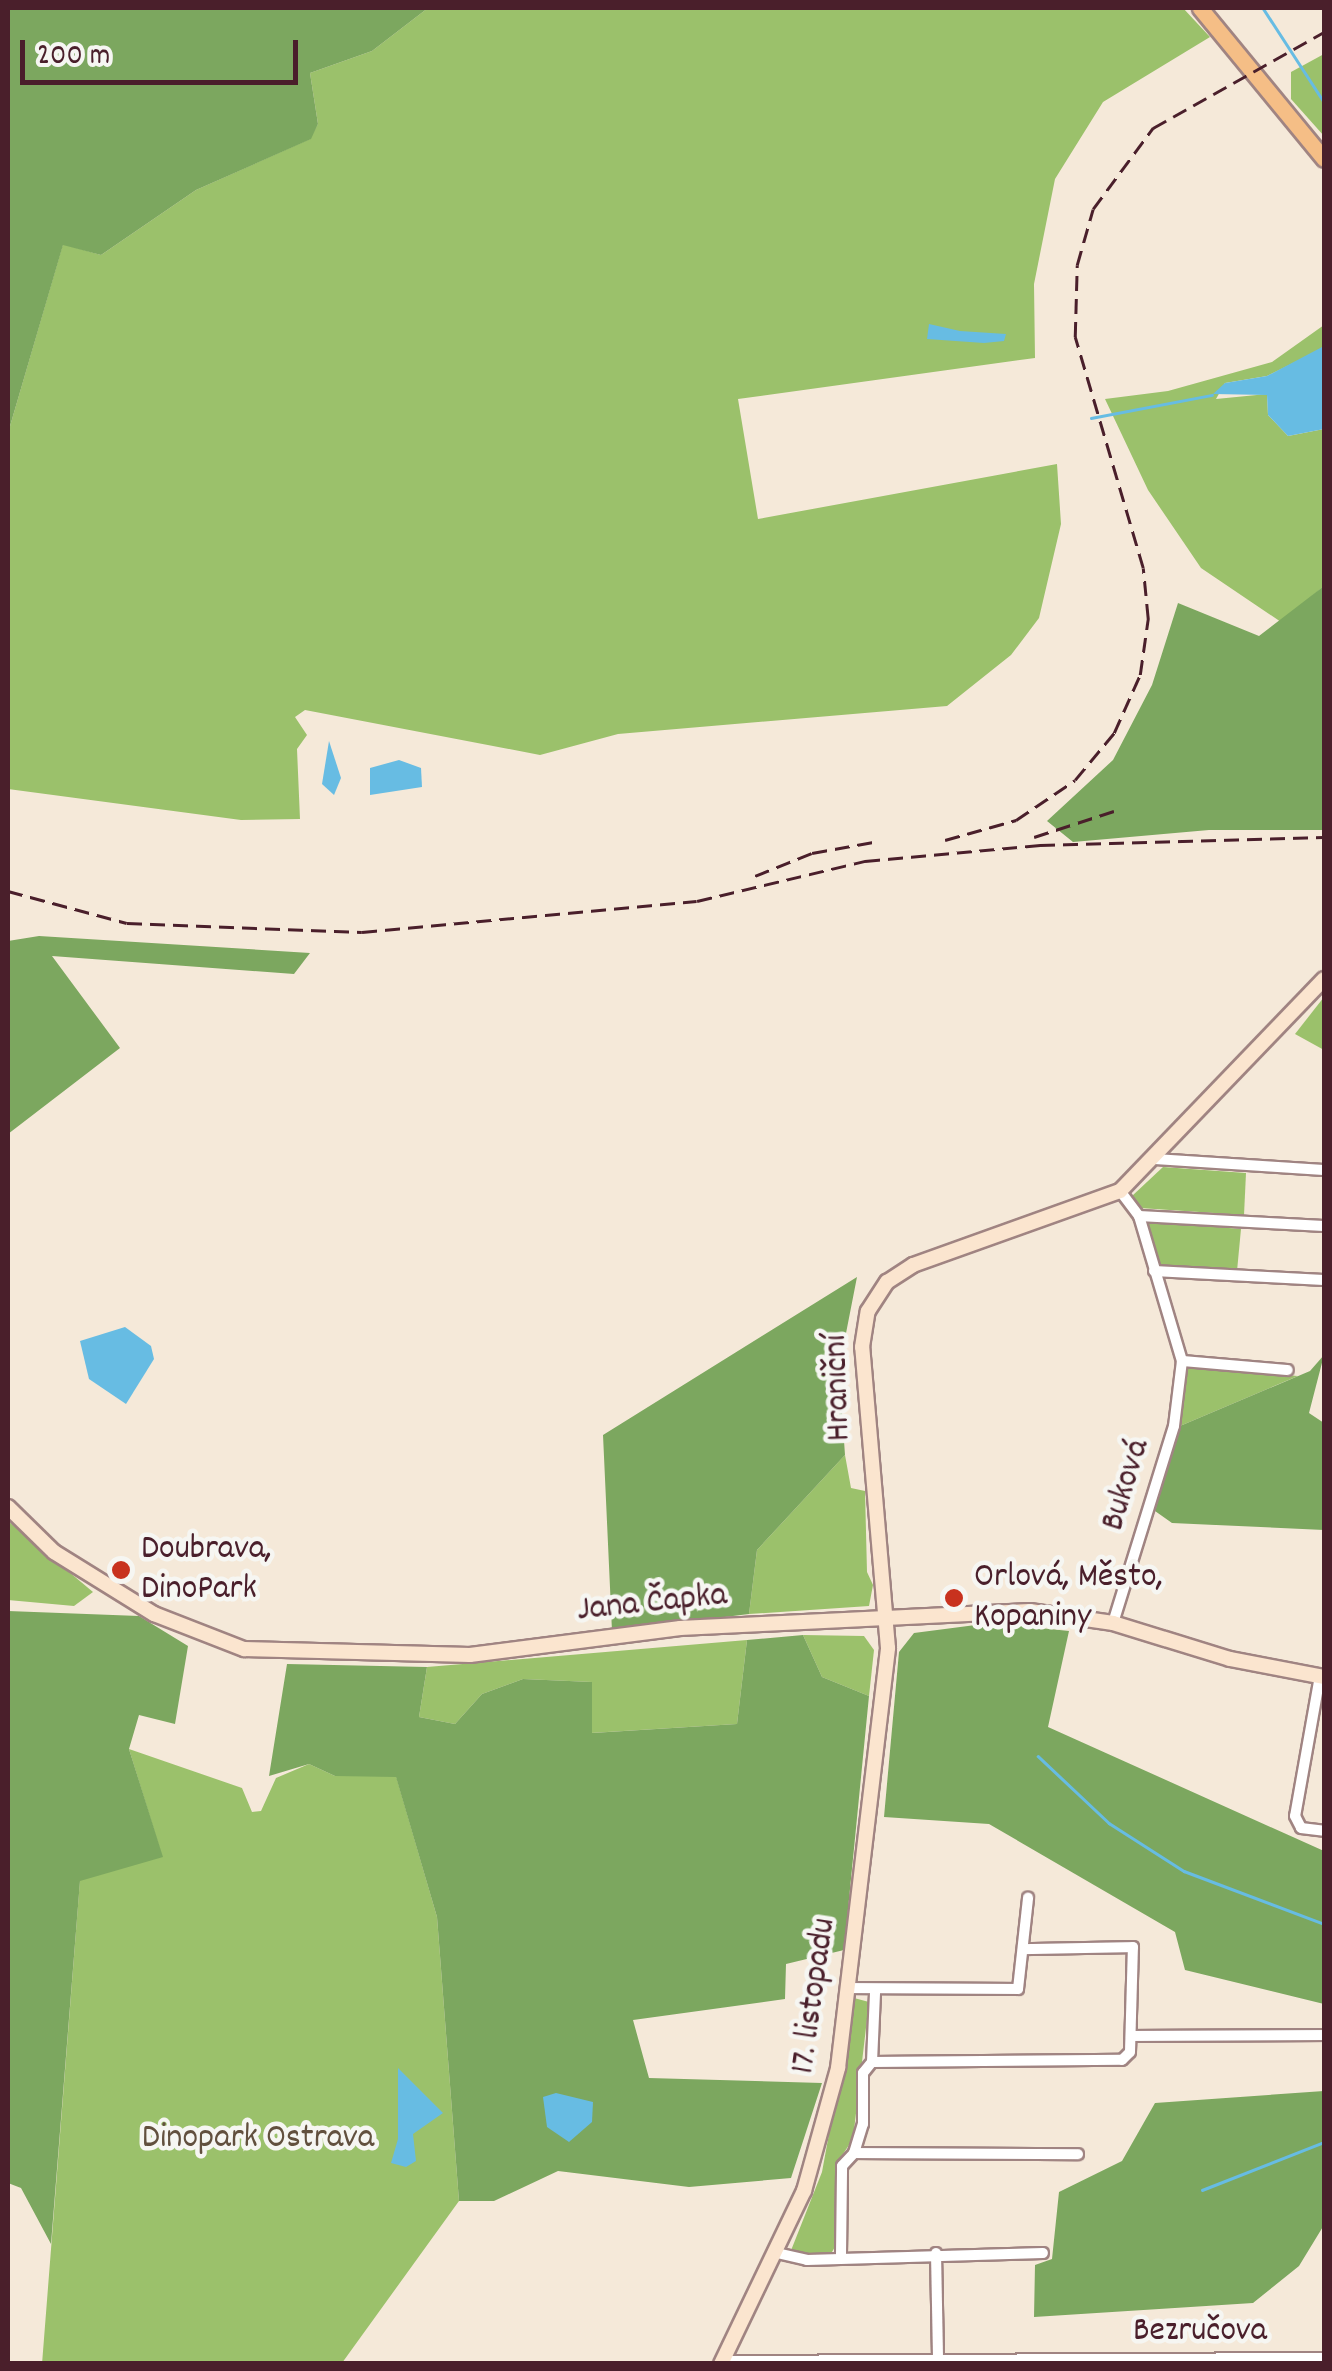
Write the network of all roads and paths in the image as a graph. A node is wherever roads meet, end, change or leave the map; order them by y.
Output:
1 (1200, 8) edge
2 (1324, 159) edge
3 (1324, 980) edge
4 (1155, 1159) junction
5 (1324, 1170) edge
6 (1120, 1191) junction
7 (1139, 1216) junction
8 (1324, 1226) edge
9 (1154, 1271) junction
10 (1324, 1280) edge
11 (1182, 1361) junction
12 (1288, 1370) dead end
13 (8, 1507) edge
14 (887, 1616) junction
15 (1113, 1623) junction
16 (1322, 1676) edge
17 (1310, 1735) junction
18 (1324, 1738) edge
19 (1324, 1831) edge
20 (1028, 1898) dead end
21 (1024, 1948) junction
22 (848, 1988) junction
23 (875, 1993) junction
24 (1324, 2034) edge
25 (1132, 2036) junction
26 (872, 2062) junction
27 (854, 2153) junction
28 (1078, 2154) dead end
29 (777, 2253) junction
30 (936, 2253) junction
31 (1043, 2253) dead end
32 (841, 2254) junction
33 (1324, 2358) edge
34 (938, 2361) junction
35 (721, 2362) edge
36 (796, 2362) edge

1 - 2 main road
3 - 4 main road, Hraniční
4 - 5 street
4 - 6 main road, Hraniční
6 - 7 street, Buková
6 - 14 main road, Hraniční
7 - 8 street
7 - 9 street, Buková
9 - 10 street
9 - 11 street, Buková
11 - 12 street
11 - 15 street, Buková
13 - 14 main road, Jana Čapka
14 - 15 main road, Jana Čapka
14 - 22 main road, 17. listopadu
15 - 16 main road, Jana Čapka
16 - 17 street
17 - 18 street
17 - 19 street
20 - 21 street
21 - 23 street
21 - 25 street
22 - 23 street
22 - 29 main road, 17. listopadu
23 - 26 street
24 - 25 street
25 - 26 street
26 - 27 street
27 - 28 street
27 - 32 street
29 - 32 street
29 - 35 main road, 17. listopadu
30 - 31 street
30 - 32 street
30 - 34 street
33 - 34 street, Bezručova
34 - 36 street, Bezručova
35 - 36 street, Bezručova

